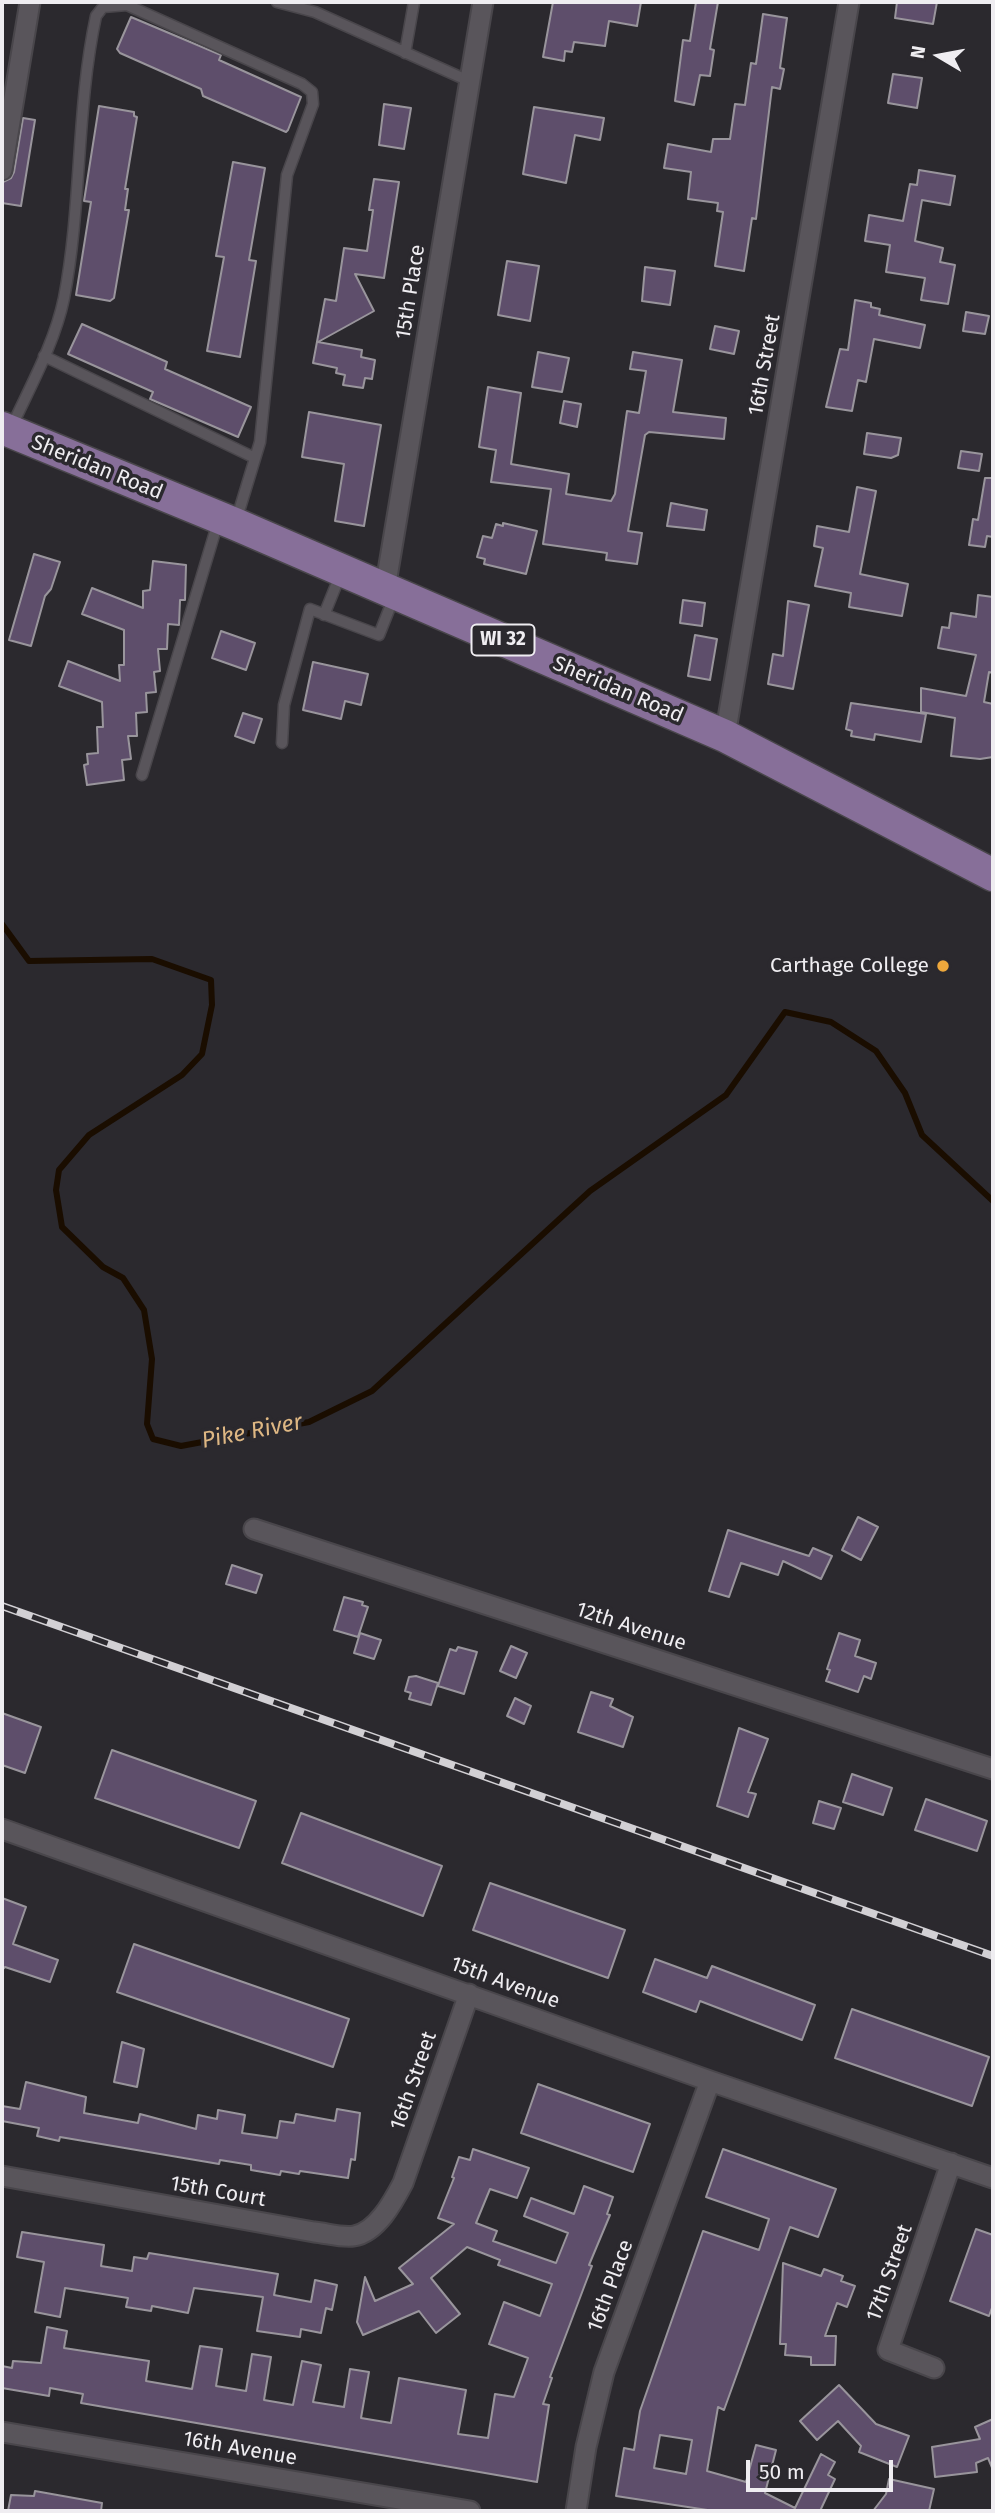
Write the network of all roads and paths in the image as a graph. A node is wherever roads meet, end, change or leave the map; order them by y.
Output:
1 (30, 2) edge
2 (277, 2) edge
3 (414, 2) edge
4 (483, 2) edge
5 (849, 2) edge
6 (405, 52) junction
7 (469, 81) junction
8 (2, 170) edge
9 (44, 356) junction
10 (5, 430) edge
11 (255, 458) junction
12 (227, 521) junction
13 (342, 570) junction
14 (390, 591) junction
15 (324, 615) junction
16 (725, 736) junction
17 (282, 743) dead end
18 (142, 775) dead end
19 (993, 875) edge
20 (254, 1530) dead end
21 (993, 1769) edge
22 (2, 1829) edge
23 (469, 1994) junction
24 (710, 2081) junction
25 (951, 2163) junction
26 (2, 2176) edge
27 (993, 2178) edge
28 (403, 2183) joint
29 (934, 2368) dead end
30 (2, 2432) edge
31 (470, 2511) edge
32 (576, 2511) edge

1 - 8 street
2 - 6 lane
3 - 6 lane
4 - 7 street, 15th Place
5 - 16 street, 16th Street
6 - 7 lane
7 - 14 street, 15th Place
9 - 10 lane
9 - 11 lane
9 - 11 lane
10 - 12 main road, Sheridan Road / WI 32
11 - 12 lane
12 - 13 main road, Sheridan Road / WI 32
12 - 18 lane
13 - 14 main road, Sheridan Road / WI 32
13 - 15 lane
14 - 15 lane
14 - 16 main road, Sheridan Road / WI 32
15 - 17 lane
16 - 19 main road, Sheridan Road / WI 32
20 - 21 street, 12th Avenue
22 - 23 street, 15th Avenue
23 - 24 street, 15th Avenue
23 - 28 street, 16th Street
24 - 25 street, 15th Avenue
24 - 32 street, 16th Place
25 - 27 street, 15th Avenue
25 - 29 street, 17th Street
26 - 28 street, 15th Court
30 - 31 street, 16th Avenue

